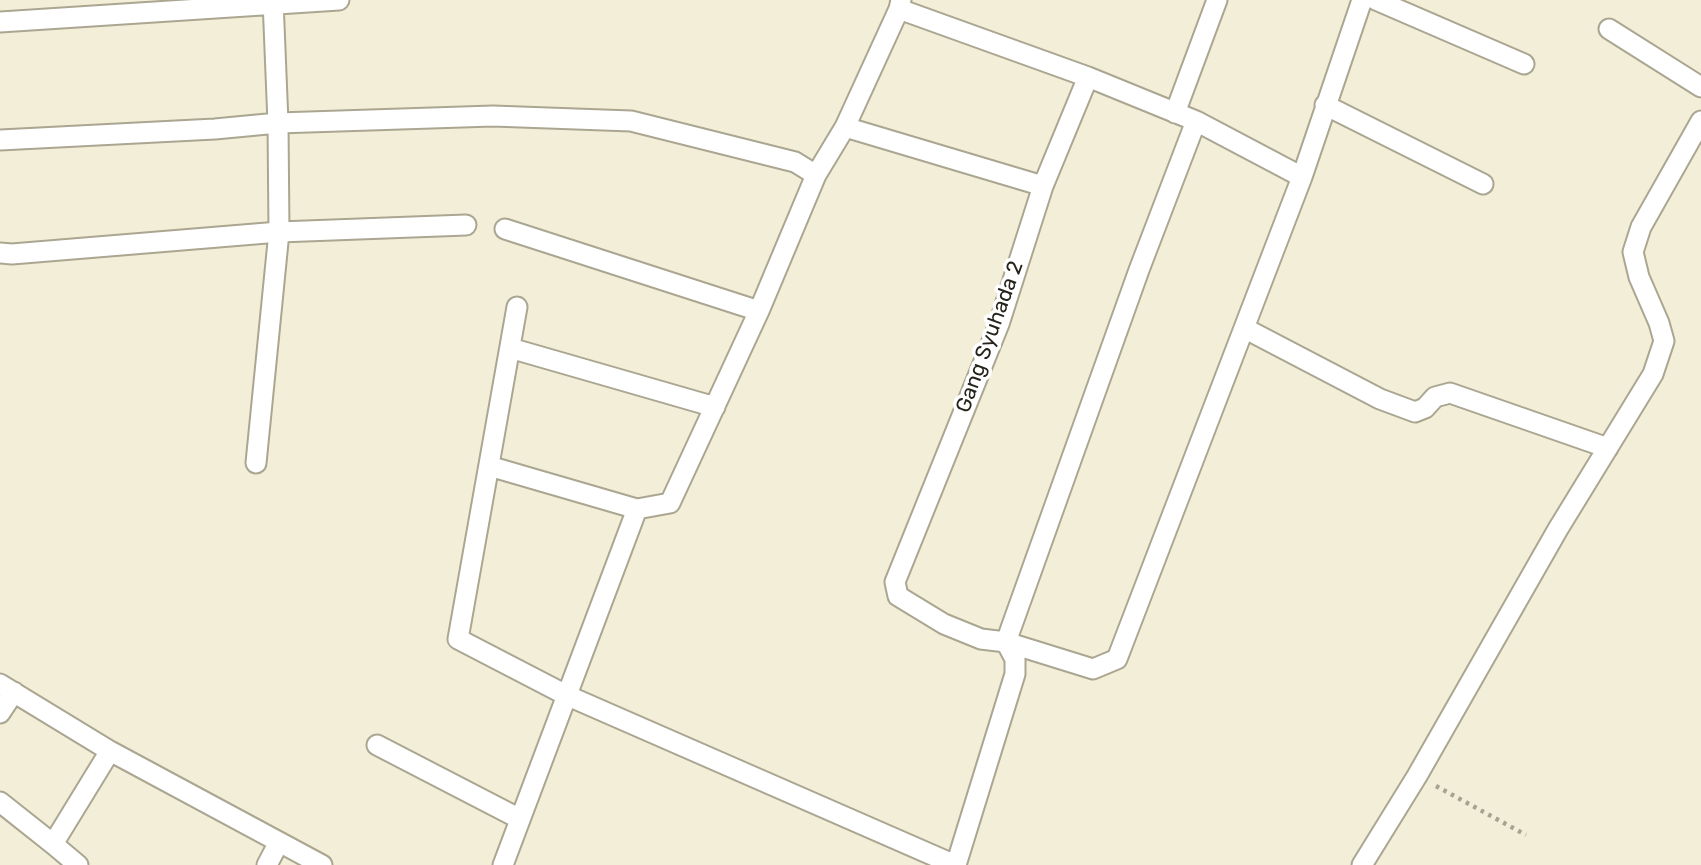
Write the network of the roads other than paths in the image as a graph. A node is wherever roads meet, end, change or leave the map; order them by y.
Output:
1 (339, 0) edge
2 (1217, 0) edge
3 (1362, 0) edge
4 (1376, 0) edge
5 (273, 3) edge
6 (900, 4) edge
7 (0, 22) edge
8 (1609, 29) dead end
9 (1524, 64) dead end
10 (1088, 77) junction
11 (1701, 87) edge
12 (1325, 106) junction
13 (1175, 113) junction
14 (1196, 121) junction
15 (1701, 121) edge
16 (278, 123) junction
17 (845, 127) junction
18 (0, 140) edge
19 (816, 175) junction
20 (1302, 177) junction
21 (1483, 184) dead end
22 (1043, 186) junction
23 (466, 225) dead end
24 (505, 229) dead end
25 (279, 232) junction
26 (0, 253) edge
27 (517, 307) dead end
28 (759, 311) junction
29 (1244, 328) junction
30 (510, 348) junction
31 (715, 407) junction
32 (1608, 448) junction
33 (256, 463) dead end
34 (489, 466) junction
35 (637, 509) junction
36 (1006, 642) junction
37 (7, 688) edge
38 (566, 695) junction
39 (0, 713) edge
40 (377, 744) dead end
41 (110, 751) junction
42 (0, 802) edge
43 (520, 819) junction
44 (279, 842) junction
45 (54, 844) junction
46 (78, 865) edge
47 (267, 865) edge
48 (322, 865) edge
49 (503, 865) edge
50 (956, 865) edge
51 (1362, 865) edge

1 - 5 street
2 - 13 street
3 - 12 street
4 - 9 street
5 - 7 street
5 - 16 street
6 - 10 street
6 - 17 street
8 - 11 street
10 - 13 street
10 - 22 street, Gang Syuhada 2
12 - 20 street
12 - 21 street
13 - 14 street
14 - 20 street
14 - 36 street
15 - 32 street
16 - 18 street
16 - 19 street
16 - 25 street
17 - 19 street
17 - 22 street
19 - 28 street
20 - 29 street
22 - 36 street, Gang Syuhada 2
23 - 25 street
24 - 28 street
25 - 26 street
25 - 33 street
27 - 30 street
28 - 31 street
29 - 32 street
29 - 36 street
30 - 31 street
30 - 34 street
31 - 35 street
32 - 51 street
34 - 35 street
34 - 38 street
35 - 38 street
36 - 50 street
37 - 39 street
37 - 41 street
38 - 43 street
38 - 50 street
40 - 43 street
41 - 44 street
41 - 45 street
42 - 45 street
43 - 49 street
44 - 47 street
44 - 48 street
45 - 46 street

